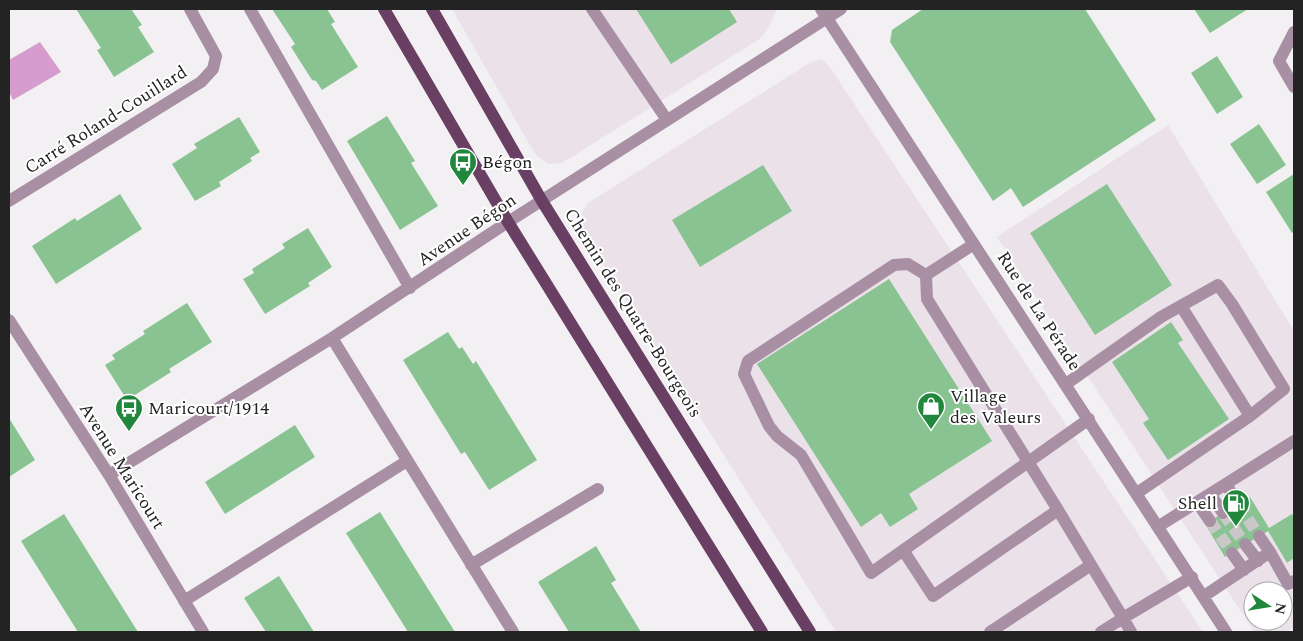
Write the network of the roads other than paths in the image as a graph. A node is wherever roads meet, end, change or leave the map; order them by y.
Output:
1 (190, 9) edge
2 (250, 9) edge
3 (384, 9) edge
4 (432, 9) edge
5 (592, 9) edge
6 (841, 9) edge
7 (824, 13) edge
8 (1294, 32) edge
9 (1294, 87) edge
10 (667, 120) junction
11 (542, 201) junction
12 (9, 202) edge
13 (508, 222) junction
14 (974, 244) junction
15 (926, 275) junction
16 (410, 288) junction
17 (1181, 306) junction
18 (9, 320) edge
19 (332, 338) junction
20 (1066, 384) junction
21 (1250, 416) junction
22 (1089, 419) junction
23 (1294, 441) edge
24 (407, 462) junction
25 (1027, 463) junction
26 (109, 476) junction
27 (1226, 484) junction
28 (598, 489) dead end
29 (1137, 493) junction
30 (1210, 494) junction
31 (1197, 502) junction
32 (1238, 504) tunnel mouth
33 (1058, 510) junction
34 (1223, 513) tunnel mouth
35 (1210, 521) tunnel mouth
36 (1159, 526) junction
37 (1259, 536) tunnel mouth
38 (1245, 544) tunnel mouth
39 (903, 550) junction
40 (1270, 552) junction
41 (1232, 553) tunnel mouth
42 (1258, 561) junction
43 (471, 565) junction
44 (1091, 565) junction
45 (1244, 570) junction
46 (1192, 576) junction
47 (1294, 581) edge
48 (1204, 596) junction
49 (184, 600) junction
50 (1123, 618) junction
51 (203, 632) edge
52 (513, 632) edge
53 (762, 632) edge
54 (810, 632) edge
55 (990, 632) edge
56 (1101, 632) edge
57 (1131, 632) edge
58 (1226, 632) edge

1 - 12 street, Carré Roland-Couillard
2 - 16 street
3 - 13 main road
4 - 11 main road, Chemin des Quatre-Bourgeois
5 - 10 street
6 - 7 street, Avenue Bégon
7 - 10 street, Avenue Bégon
7 - 14 street, Rue de La Pérade
8 - 9 street
10 - 11 street, Avenue Bégon
11 - 13 street, Avenue Bégon
11 - 54 main road, Chemin des Quatre-Bourgeois
13 - 16 street, Avenue Bégon
13 - 53 main road
14 - 15 street
14 - 20 street, Rue de La Pérade
15 - 25 street
15 - 39 street
16 - 19 street, Avenue Bégon
17 - 20 street
17 - 21 street
17 - 21 street
18 - 26 street, Avenue Maricourt
19 - 24 street
19 - 26 street, Avenue Bégon
20 - 22 street, Rue de La Pérade
21 - 29 street
22 - 25 street
22 - 29 street, Rue de La Pérade
23 - 27 street
24 - 43 street
24 - 49 street
25 - 33 street
25 - 39 street
26 - 49 street, Avenue Maricourt
27 - 30 street
27 - 32 street
28 - 43 street
29 - 36 street, Rue de La Pérade
30 - 31 street
30 - 34 street
31 - 35 street
31 - 36 street
33 - 39 street
33 - 44 street
36 - 46 street, Rue de La Pérade
37 - 40 street
38 - 42 street
40 - 42 street
40 - 47 street
41 - 45 street
42 - 45 street
43 - 52 street
44 - 50 street
44 - 55 street
45 - 48 street
46 - 48 street, Rue de La Pérade
46 - 50 street
48 - 58 street, Rue de La Pérade
49 - 51 street, Avenue Maricourt
50 - 56 street
50 - 57 street

